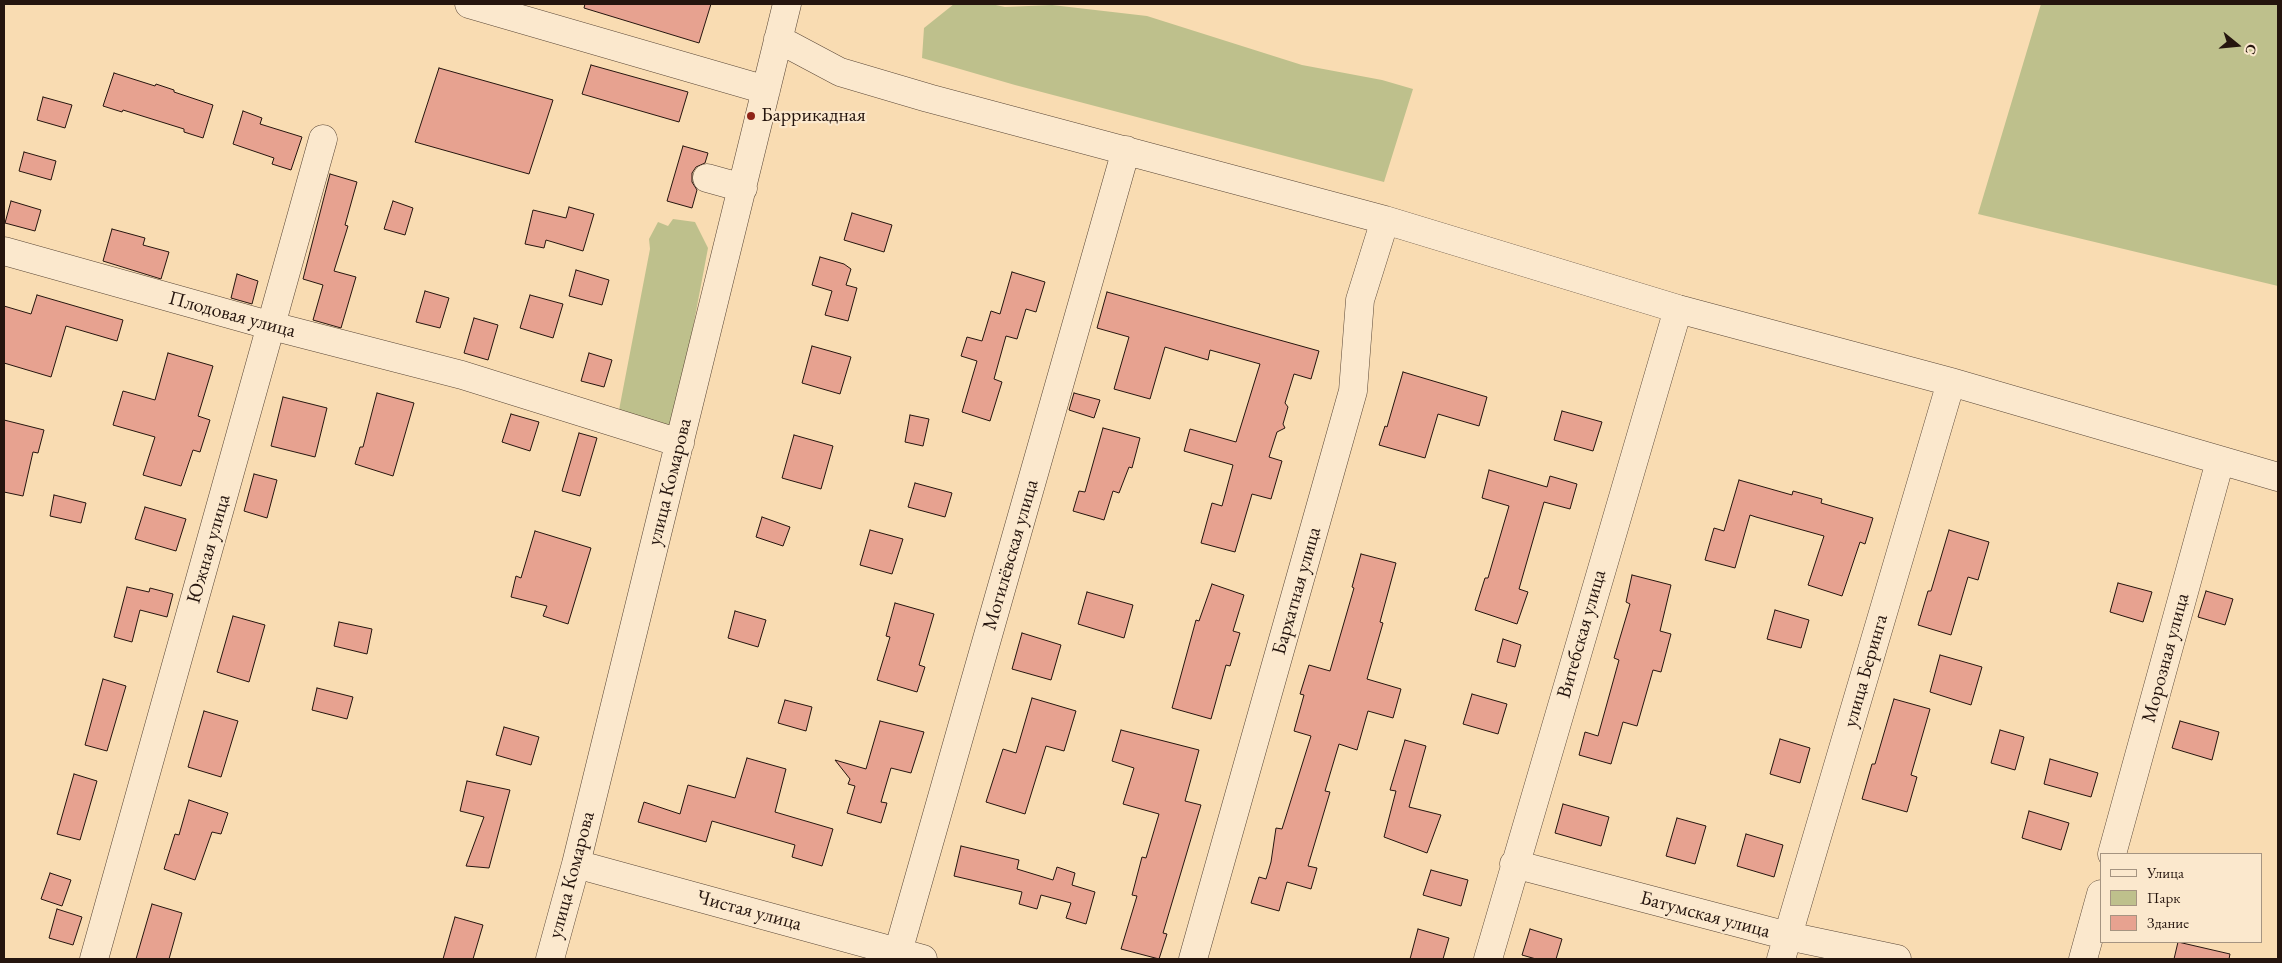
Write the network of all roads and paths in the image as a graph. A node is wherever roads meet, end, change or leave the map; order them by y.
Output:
1 (469, 4) edge
2 (787, 4) edge
3 (778, 39) junction
4 (766, 90) junction
5 (322, 139) dead end
6 (1126, 150) junction
7 (707, 178) dead end
8 (743, 188) junction
9 (1385, 220) junction
10 (4, 251) edge
11 (1678, 309) junction
12 (272, 326) junction
13 (1951, 382) junction
14 (680, 443) junction
15 (2220, 461) junction
16 (2278, 477) edge
17 (2112, 853) edge
18 (576, 864) junction
19 (1514, 864) junction
20 (2100, 898) edge
21 (1784, 948) edge
22 (906, 957) edge
23 (94, 959) edge
24 (550, 959) edge
25 (1193, 959) edge
26 (1488, 959) edge
27 (1897, 959) edge
28 (2083, 959) edge

1 - 4 street
2 - 3 street, улица Комарова
3 - 4 street, улица Комарова
3 - 6 street
4 - 8 street, улица Комарова
5 - 12 street, Южная улица
6 - 9 street
6 - 22 street, Могилёвская улица
7 - 8 street
8 - 14 street, улица Комарова
9 - 11 street
9 - 25 street, Бархатная улица
10 - 12 street, Плодовая улица
11 - 13 street
11 - 19 street, Витебская улица
12 - 14 street, Плодовая улица
12 - 23 street, Южная улица
13 - 15 street
13 - 21 street, улица Беринга
14 - 18 street, улица Комарова
15 - 16 street
15 - 17 street, Морозная улица
18 - 22 street, Чистая улица
18 - 24 street, улица Комарова
19 - 21 street, Батумская улица
19 - 26 street, Витебская улица
20 - 28 street
21 - 27 street, Батумская улица

